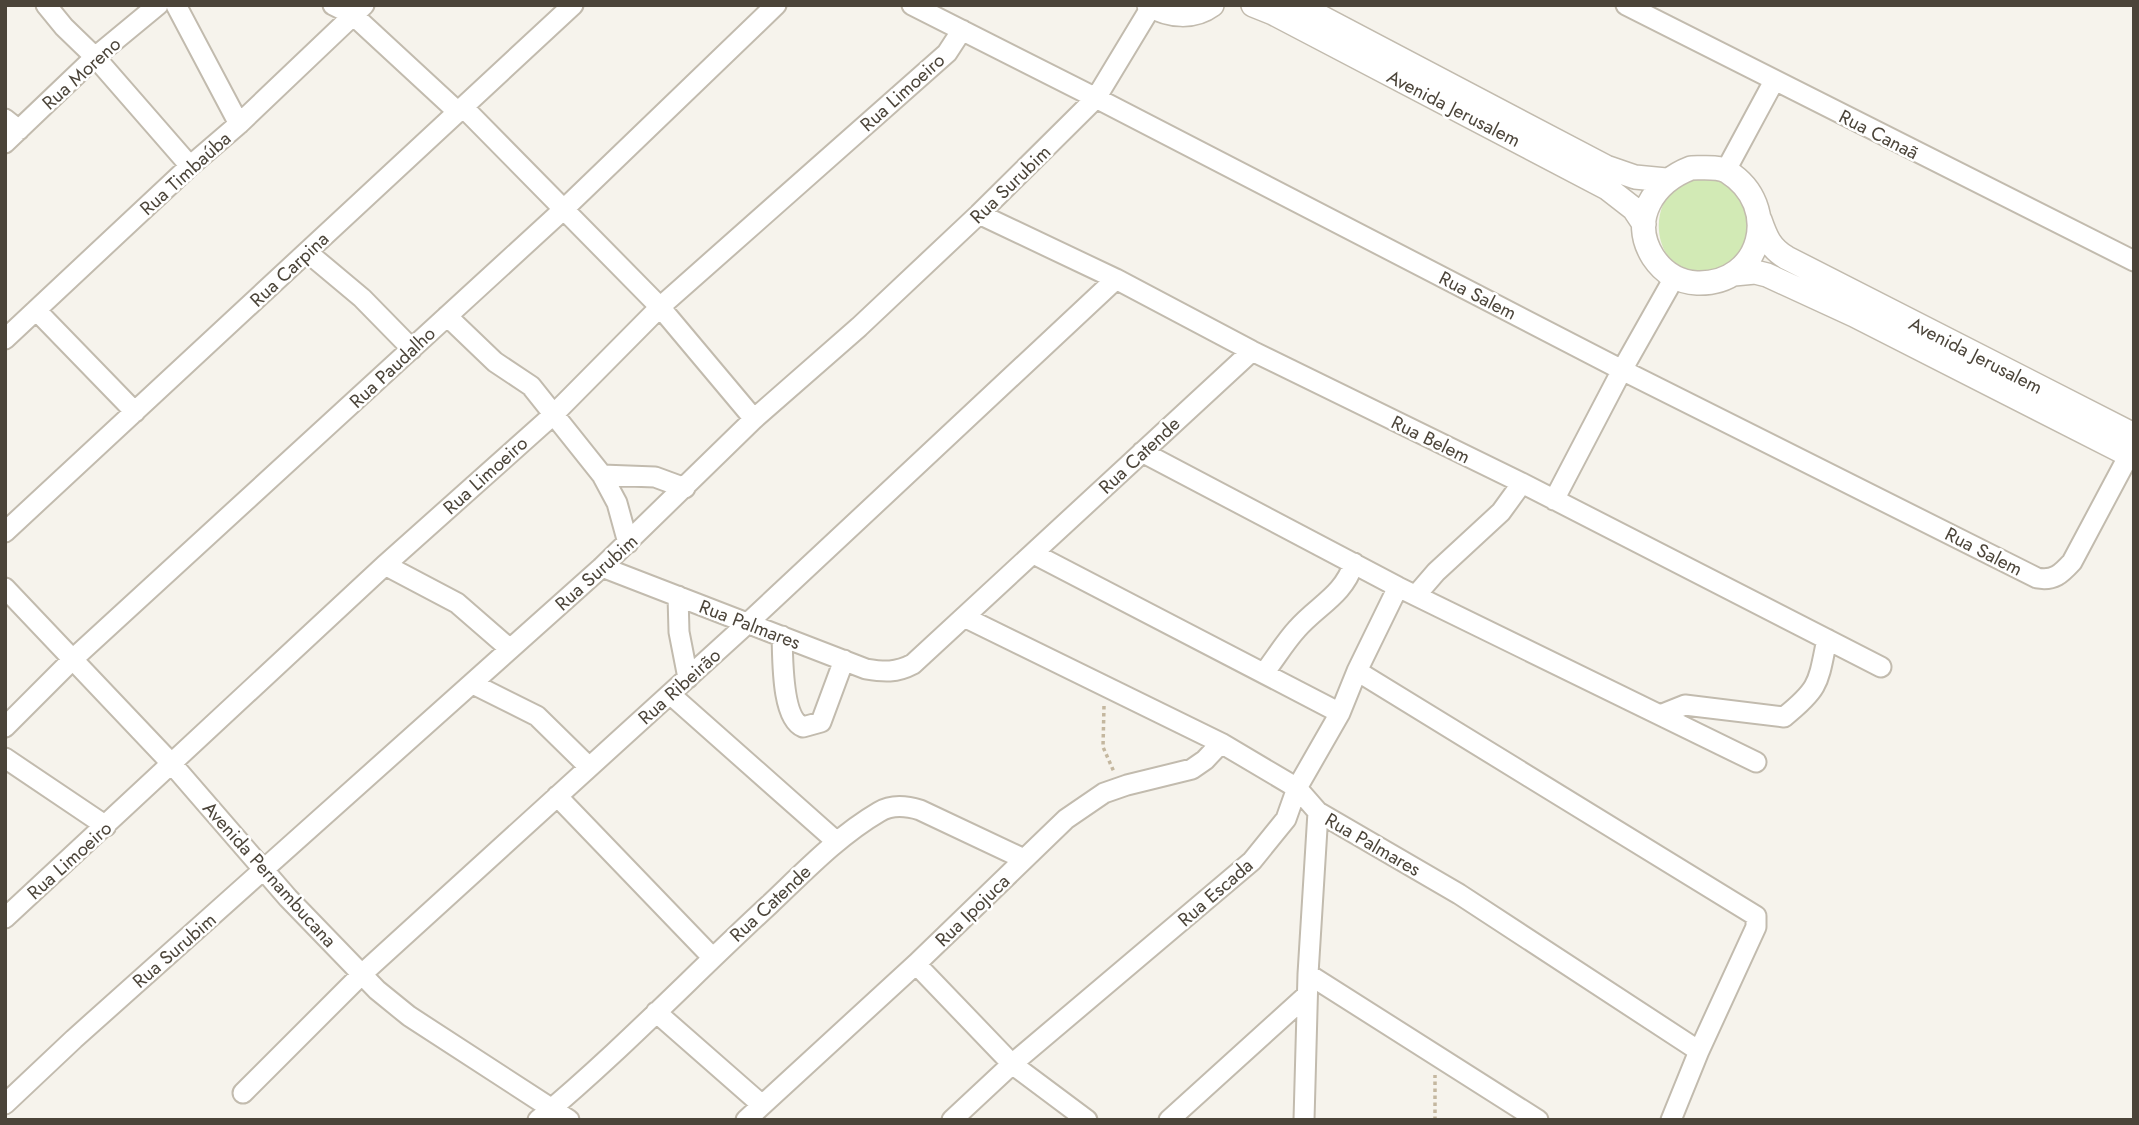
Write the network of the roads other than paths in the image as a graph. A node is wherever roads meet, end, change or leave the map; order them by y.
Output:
1 (46, 5) edge
2 (158, 5) edge
3 (176, 5) edge
4 (333, 5) edge
5 (573, 5) edge
6 (776, 5) edge
7 (912, 5) edge
8 (1212, 5) edge
9 (1253, 5) edge
10 (1298, 5) edge
11 (1626, 5) edge
12 (1150, 6) edge
13 (359, 10) edge
14 (962, 30) junction
15 (1358, 47) junction
16 (95, 57) junction
17 (1774, 81) junction
18 (1096, 98) junction
19 (461, 110) junction
20 (239, 124) junction
21 (10, 130) edge
22 (1524, 134) junction
23 (190, 166) junction
24 (1726, 170) junction
25 (1666, 180) junction
26 (564, 209) junction
27 (979, 214) junction
28 (1760, 220) junction
29 (1644, 224) junction
30 (307, 252) junction
31 (2134, 261) edge
32 (1734, 274) junction
33 (1674, 278) junction
34 (1116, 279) junction
35 (660, 307) junction
36 (36, 310) junction
37 (447, 316) junction
38 (5, 339) edge
39 (412, 349) junction
40 (1252, 351) junction
41 (1622, 370) junction
42 (135, 412) junction
43 (553, 415) junction
44 (754, 419) junction
45 (2132, 445) edge
46 (1142, 452) junction
47 (603, 475) junction
48 (1522, 483) junction
49 (685, 488) junction
50 (1554, 500) junction
51 (5, 532) edge
52 (628, 543) junction
53 (1034, 554) junction
54 (1354, 563) junction
55 (385, 565) junction
56 (602, 568) junction
57 (1398, 587) junction
58 (5, 588) edge
59 (1417, 594) junction
60 (678, 596) junction
61 (964, 617) junction
62 (749, 622) junction
63 (782, 636) junction
64 (1827, 639) junction
65 (510, 649) junction
66 (73, 659) junction
67 (844, 660) junction
68 (1881, 667) dead end
69 (900, 671) joint
70 (1357, 671) junction
71 (1264, 673) junction
72 (688, 678) junction
73 (473, 684) junction
74 (670, 694) junction
75 (1340, 713) junction
76 (1660, 715) junction
77 (5, 727) edge
78 (1221, 743) junction
79 (5, 758) edge
80 (1756, 762) dead end
81 (172, 764) junction
82 (589, 768) junction
83 (1297, 788) junction
84 (557, 796) junction
85 (1318, 812) junction
86 (106, 826) junction
87 (837, 842) junction
88 (1024, 859) junction
89 (264, 871) junction
90 (5, 918) edge
91 (712, 957) junction
92 (916, 964) junction
93 (362, 974) junction
94 (1308, 974) junction
95 (1307, 995) junction
96 (656, 1012) junction
97 (1699, 1051) junction
98 (1012, 1064) junction
99 (243, 1093) dead end
100 (5, 1104) edge
101 (762, 1105) junction
102 (544, 1114) edge
103 (569, 1120) edge
104 (746, 1120) edge
105 (952, 1120) edge
106 (1087, 1120) edge
107 (1169, 1120) edge
108 (1304, 1120) edge
109 (1538, 1120) edge
110 (1671, 1120) edge

1 - 16 street
2 - 16 street, Rua Moreno
3 - 20 street
4 - 13 street
5 - 19 street, Rua Carpina
6 - 26 street, Rua Paudalho
7 - 14 street, Rua Salem
8 - 12 street
9 - 15 street, Avenida Jerusalem
10 - 15 street, Avenida Jerusalem
11 - 17 street, Rua Canaã
12 - 18 street, Rua Surubim
13 - 19 street
13 - 20 street, Rua Timbaúba
14 - 18 street, Rua Salem
14 - 35 street, Rua Limoeiro
15 - 22 street, Avenida Jerusalem
16 - 21 street, Rua Moreno
16 - 23 street
17 - 24 street
17 - 31 street, Rua Canaã
18 - 27 street, Rua Surubim
18 - 41 street, Rua Salem
19 - 26 street
19 - 30 street, Rua Carpina
20 - 23 street, Rua Timbaúba
22 - 25 street, Avenida Jerusalem
22 - 29 street, Avenida Jerusalem
23 - 36 street, Rua Timbaúba
24 - 25 street, Avenida Jerusalem
24 - 28 street, Avenida Jerusalem
25 - 29 street
26 - 35 street
26 - 37 street, Rua Paudalho
27 - 34 street, Rua Belem
27 - 44 street, Rua Surubim
28 - 32 street
28 - 45 street, Avenida Jerusalem
29 - 33 street, Avenida Jerusalem
30 - 39 street
30 - 42 street, Rua Carpina
32 - 33 street, Avenida Jerusalem
32 - 45 street, Avenida Jerusalem
33 - 41 street
34 - 40 street, Rua Belem
34 - 62 street, Rua Ribeirão
35 - 43 street, Rua Limoeiro
35 - 44 street
36 - 38 street, Rua Timbaúba
36 - 42 street
37 - 39 street, Rua Paudalho
37 - 43 street
39 - 66 street, Rua Paudalho
40 - 46 street, Rua Catende
40 - 48 street, Rua Belem
41 - 45 street, Rua Salem
41 - 50 street
42 - 51 street, Rua Carpina
43 - 47 street
43 - 55 street, Rua Limoeiro
44 - 49 street, Rua Surubim
46 - 53 street, Rua Catende
46 - 54 street
47 - 49 street
47 - 52 street
48 - 50 street, Rua Belem
48 - 59 street
49 - 52 street, Rua Surubim
50 - 64 street, Rua Belem
52 - 56 street, Rua Surubim
53 - 61 street, Rua Catende
53 - 71 street
54 - 57 street
54 - 71 street
55 - 65 street
55 - 81 street, Rua Limoeiro
56 - 60 street, Rua Palmares
56 - 65 street, Rua Surubim
57 - 59 street
57 - 70 street, Rua Escada
58 - 66 street, Avenida Pernambucana
59 - 76 street
60 - 62 street, Rua Palmares
60 - 72 street
61 - 69 street, Rua Catende
61 - 78 street, Rua Palmares
62 - 63 street, Rua Palmares
62 - 72 street, Rua Ribeirão
63 - 67 street, Rua Palmares
63 - 67 street
64 - 68 street, Rua Belem
64 - 76 street
65 - 73 street, Rua Surubim
66 - 77 street, Rua Paudalho
66 - 81 street, Avenida Pernambucana
67 - 69 street, Rua Palmares
70 - 75 street, Rua Escada
70 - 97 street
71 - 75 street
72 - 74 street, Rua Ribeirão
73 - 82 street
73 - 89 street, Rua Surubim
74 - 82 street, Rua Ribeirão
74 - 87 street
75 - 83 street, Rua Escada
76 - 80 street
78 - 83 street, Rua Palmares
78 - 88 street, Rua Ipojuca
79 - 86 street
81 - 86 street, Rua Limoeiro
81 - 89 street, Avenida Pernambucana
82 - 84 street, Rua Ribeirão
83 - 85 street, Rua Palmares
83 - 98 street, Rua Escada
84 - 91 street
84 - 93 street, Rua Ribeirão
85 - 94 street
85 - 97 street, Rua Palmares
86 - 90 street, Rua Limoeiro
87 - 88 street, Rua Catende
87 - 91 street, Rua Catende
88 - 92 street, Rua Ipojuca
89 - 93 street, Avenida Pernambucana
89 - 100 street, Rua Surubim
91 - 96 street, Rua Catende
92 - 98 street
92 - 101 street, Rua Ipojuca
93 - 99 street, Rua Ribeirão
93 - 102 street, Avenida Pernambucana
94 - 95 street
94 - 109 street
95 - 107 street
95 - 108 street
96 - 101 street
96 - 102 street, Rua Catende
97 - 110 street
98 - 105 street, Rua Escada
98 - 106 street
101 - 104 street, Rua Ipojuca
102 - 103 street, Avenida Pernambucana

